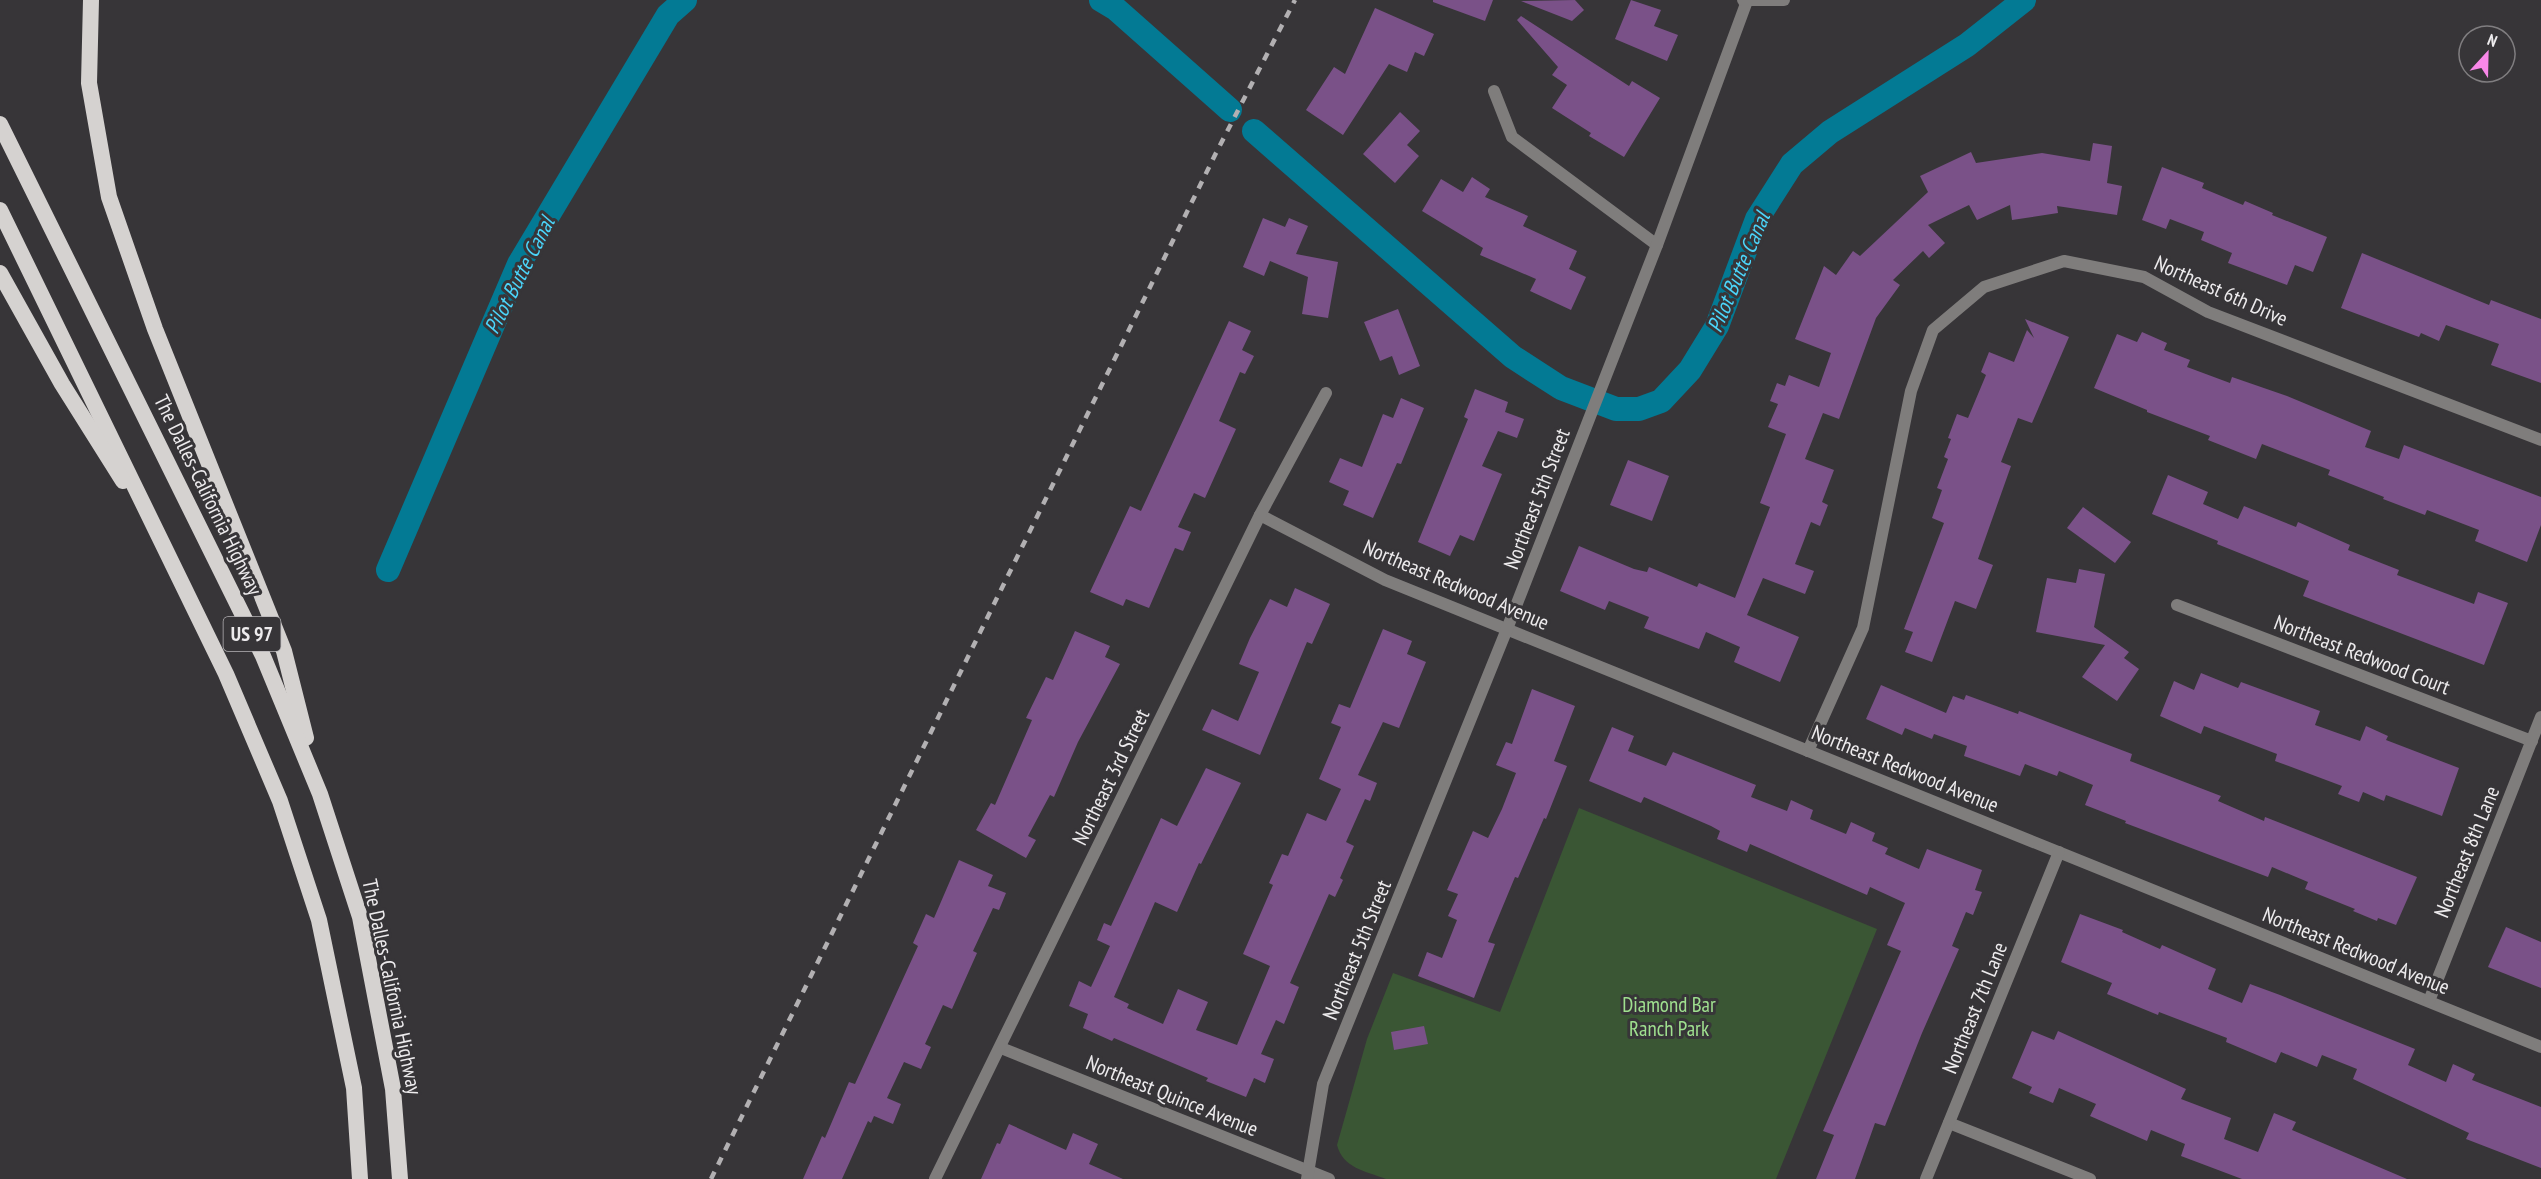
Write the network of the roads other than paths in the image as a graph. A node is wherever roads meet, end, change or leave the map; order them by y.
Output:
1 (91, 0) edge
2 (1784, 0) edge
3 (1745, 1) edge
4 (1494, 91) dead end
5 (0, 124) edge
6 (0, 210) edge
7 (1657, 245) junction
8 (0, 273) edge
9 (1326, 393) dead end
10 (2541, 440) edge
11 (1260, 515) junction
12 (172, 561) junction
13 (2177, 605) dead end
14 (1507, 629) junction
15 (2541, 717) edge
16 (2532, 741) junction
17 (1808, 751) junction
18 (320, 794) junction
19 (2060, 852) junction
20 (2428, 1001) junction
21 (2541, 1047) edge
22 (1001, 1048) junction
23 (1949, 1123) junction
24 (1309, 1175) edge
25 (360, 1179) edge
26 (400, 1179) edge
27 (935, 1179) edge
28 (1329, 1179) edge
29 (1926, 1179) edge
30 (2090, 1179) edge

1 - 18 highway
2 - 3 street
3 - 7 street, Northeast 5th Street
4 - 7 street
5 - 18 highway, The Dalles-California Highway / US 97
6 - 12 highway, US 97
7 - 14 street, Northeast 5th Street
8 - 12 highway
9 - 11 street, Northeast 3rd Street
10 - 17 street, Northeast 6th Drive
11 - 14 street, Northeast Redwood Avenue
11 - 22 street, Northeast 3rd Street
12 - 25 highway, US 97
13 - 16 street, Northeast Redwood Court
14 - 17 street, Northeast Redwood Avenue
14 - 24 street, Northeast 5th Street
15 - 16 street, Northeast 8th Lane
16 - 20 street, Northeast 8th Lane
17 - 19 street, Northeast Redwood Avenue
18 - 26 highway, The Dalles-California Highway / US 97
19 - 20 street, Northeast Redwood Avenue
19 - 23 street, Northeast 7th Lane
20 - 21 street, Northeast Redwood Avenue
22 - 24 street, Northeast Quince Avenue
22 - 27 street, Northeast 3rd Street
23 - 29 street, Northeast 7th Lane
23 - 30 street
24 - 28 street, Northeast Quince Avenue

